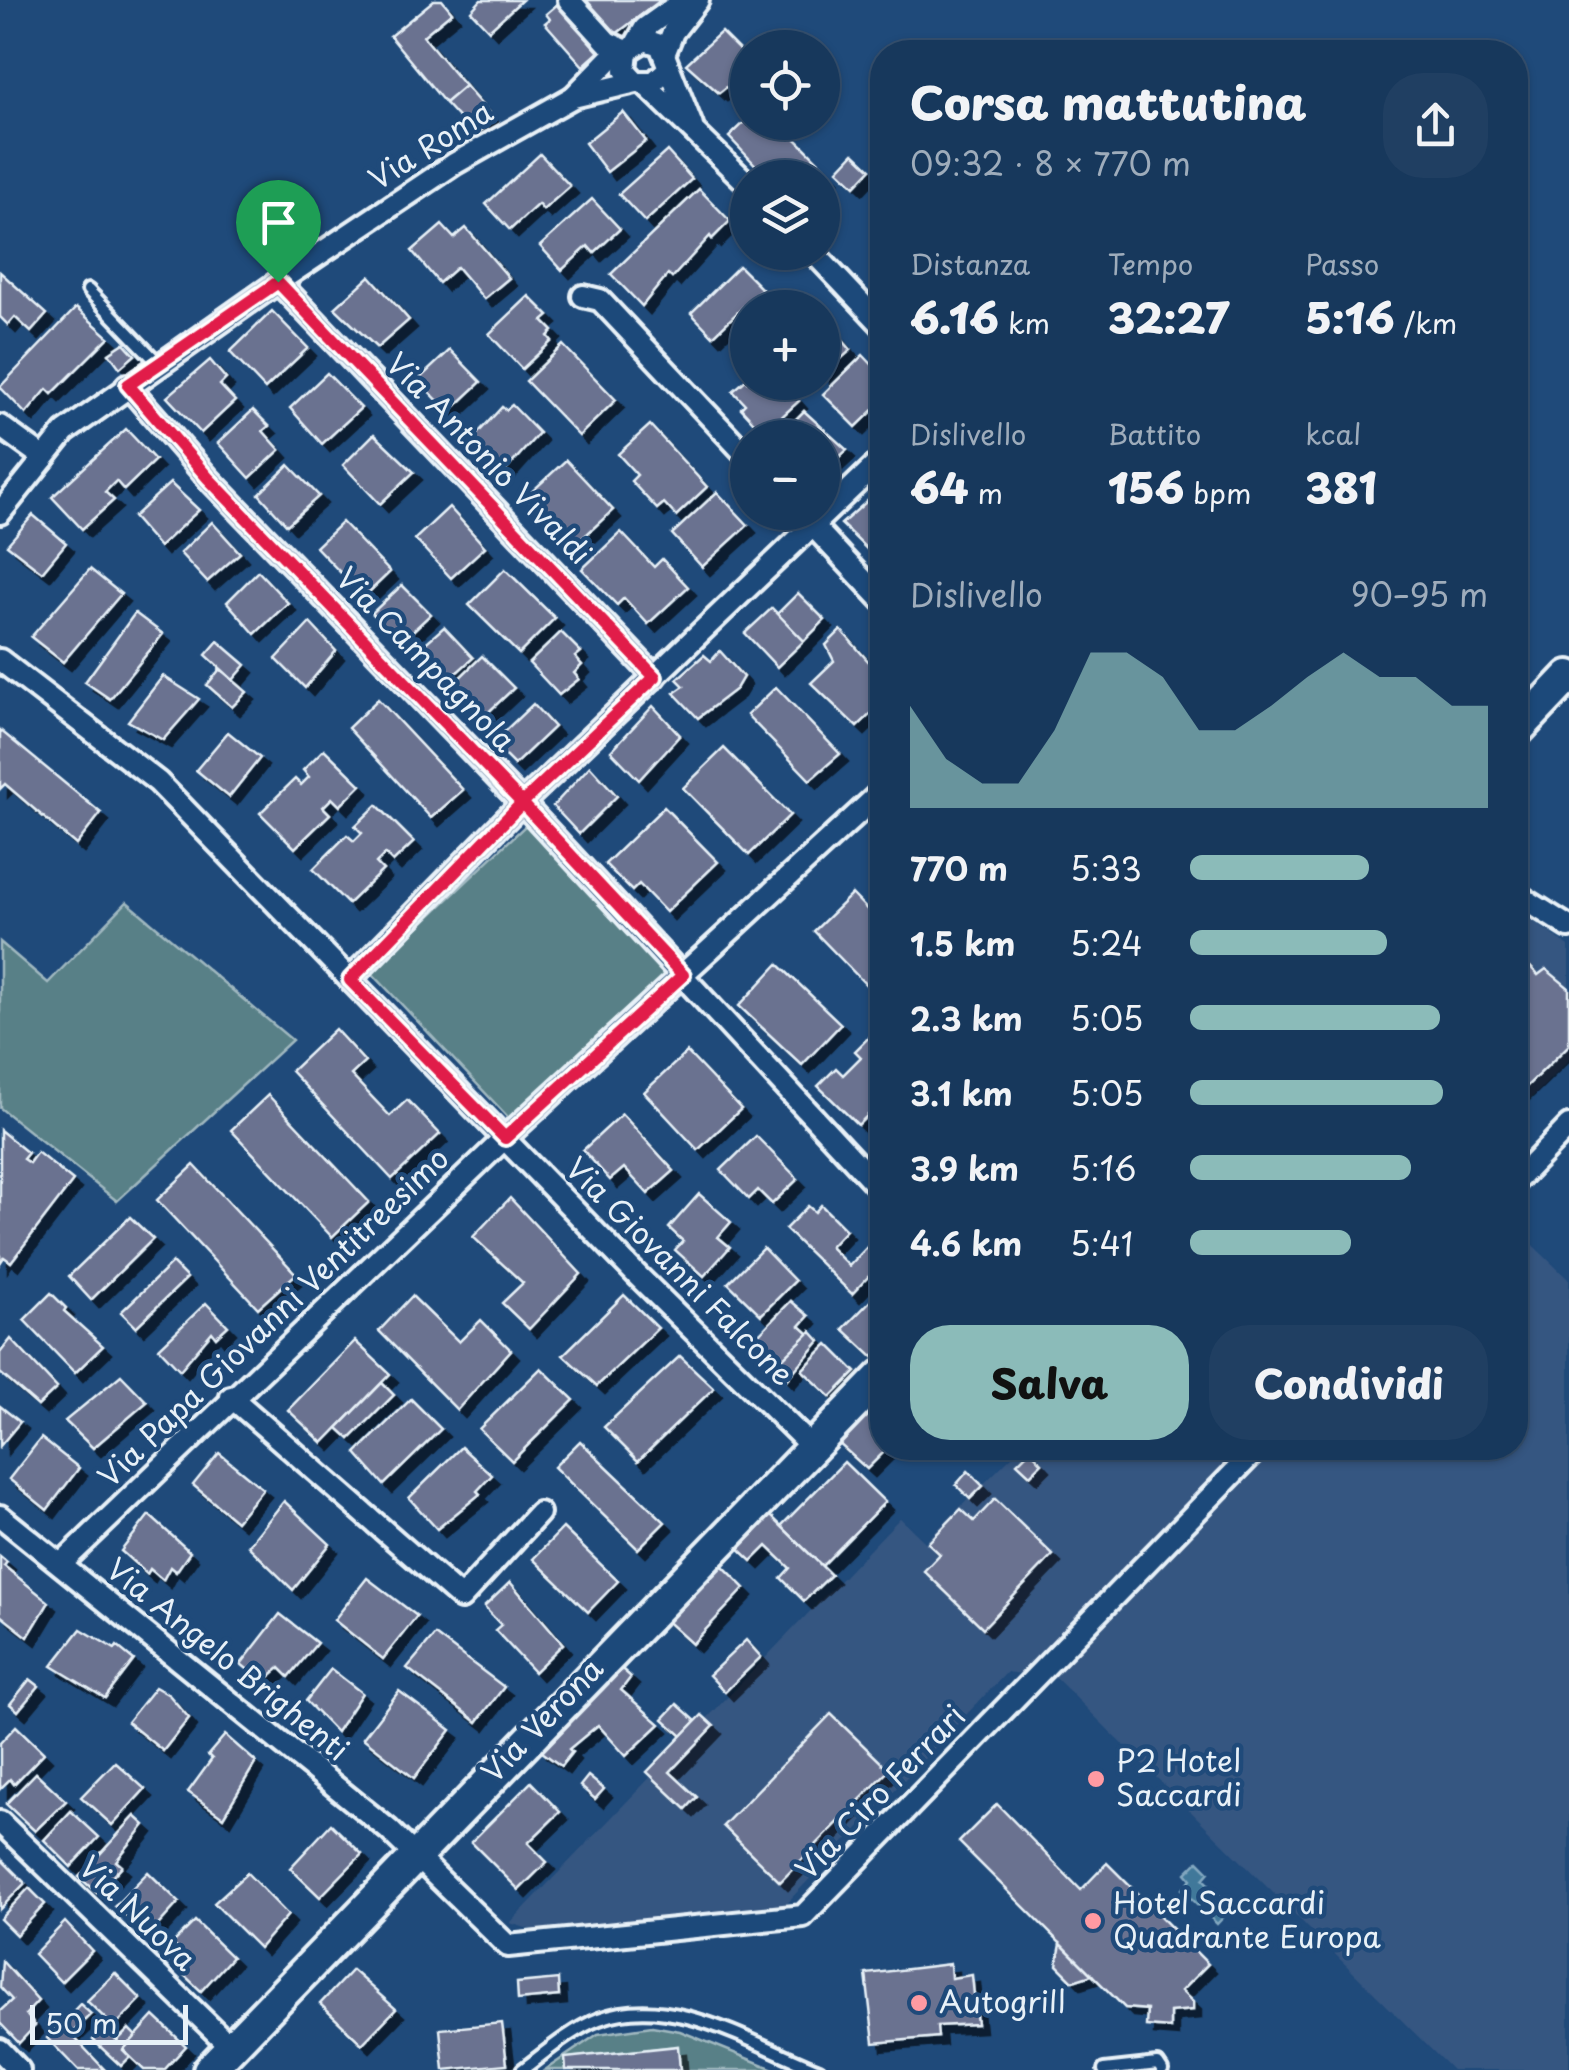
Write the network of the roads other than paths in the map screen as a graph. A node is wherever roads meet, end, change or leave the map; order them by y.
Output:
1 (569, 0) edge
2 (684, 0) edge
3 (698, 0) edge
4 (630, 49) junction
5 (666, 61) junction
6 (641, 83) junction
7 (573, 96) junction
8 (692, 126) junction
9 (730, 165) edge
10 (830, 270) edge
11 (278, 282) junction
12 (88, 290) dead end
13 (583, 296) dead end
14 (870, 312) edge
15 (158, 364) junction
16 (128, 385) junction
17 (0, 426) edge
18 (730, 438) edge
19 (44, 458) junction
20 (870, 468) edge
21 (840, 492) edge
22 (0, 514) edge
23 (795, 530) edge
24 (816, 530) edge
25 (870, 587) edge
26 (0, 660) edge
27 (1569, 676) edge
28 (655, 677) junction
29 (1528, 719) edge
30 (870, 802) edge
31 (522, 803) junction
32 (1528, 901) edge
33 (1569, 927) edge
34 (683, 975) junction
35 (350, 980) junction
36 (1569, 1126) edge
37 (505, 1138) junction
38 (1528, 1169) edge
39 (870, 1179) edge
40 (870, 1388) edge
41 (231, 1396) junction
42 (812, 1447) junction
43 (1246, 1460) edge
44 (539, 1512) dead end
45 (0, 1516) edge
46 (61, 1564) junction
47 (0, 1822) edge
48 (415, 1853) junction
49 (232, 2048) junction
50 (0, 2050) edge
51 (1160, 2067) edge
52 (19, 2070) edge
53 (209, 2070) edge
54 (522, 2070) edge
55 (819, 2070) edge
56 (1104, 2070) edge

1 - 4 street
2 - 4 street, Via Roma
3 - 5 street
4 - 5 street
4 - 6 street
4 - 7 street, Via Roma
5 - 6 street
5 - 8 street
6 - 7 street, Via Roma
6 - 8 street
7 - 11 street, Via Roma
8 - 9 street
10 - 14 street
11 - 15 street, Via Roma
11 - 28 street, Via Antonio Vivaldi
12 - 15 lane
13 - 18 street
15 - 16 street, Via Roma
16 - 19 street, Via Roma
16 - 31 street, Via Campagnola
17 - 19 street
19 - 22 street, Via Roma
20 - 21 street
23 - 28 street
24 - 25 street
26 - 35 street, Via Giovanni Falcone
27 - 29 street
28 - 31 street
30 - 34 street, Via Papa Giovanni Ventitreesimo
31 - 34 street, Via Campagnola
31 - 35 street
32 - 33 street
34 - 37 street, Via Papa Giovanni Ventitreesimo
34 - 39 street, Via Campagnola
35 - 37 street, Via Giovanni Falcone
36 - 38 street
37 - 41 street, Via Papa Giovanni Ventitreesimo
37 - 42 street, Via Giovanni Falcone
40 - 42 street, Via Verona
41 - 44 street
41 - 46 street, Via Papa Giovanni Ventitreesimo
42 - 48 street, Via Verona
43 - 48 street, Via Ciro Ferrari
45 - 46 street, Via Angelo Brighenti
46 - 48 street, Via Angelo Brighenti
47 - 49 street, Via Nuova
48 - 49 street, Via Verona
49 - 53 street, Via Verona
50 - 52 street
51 - 56 lane
54 - 55 lane

